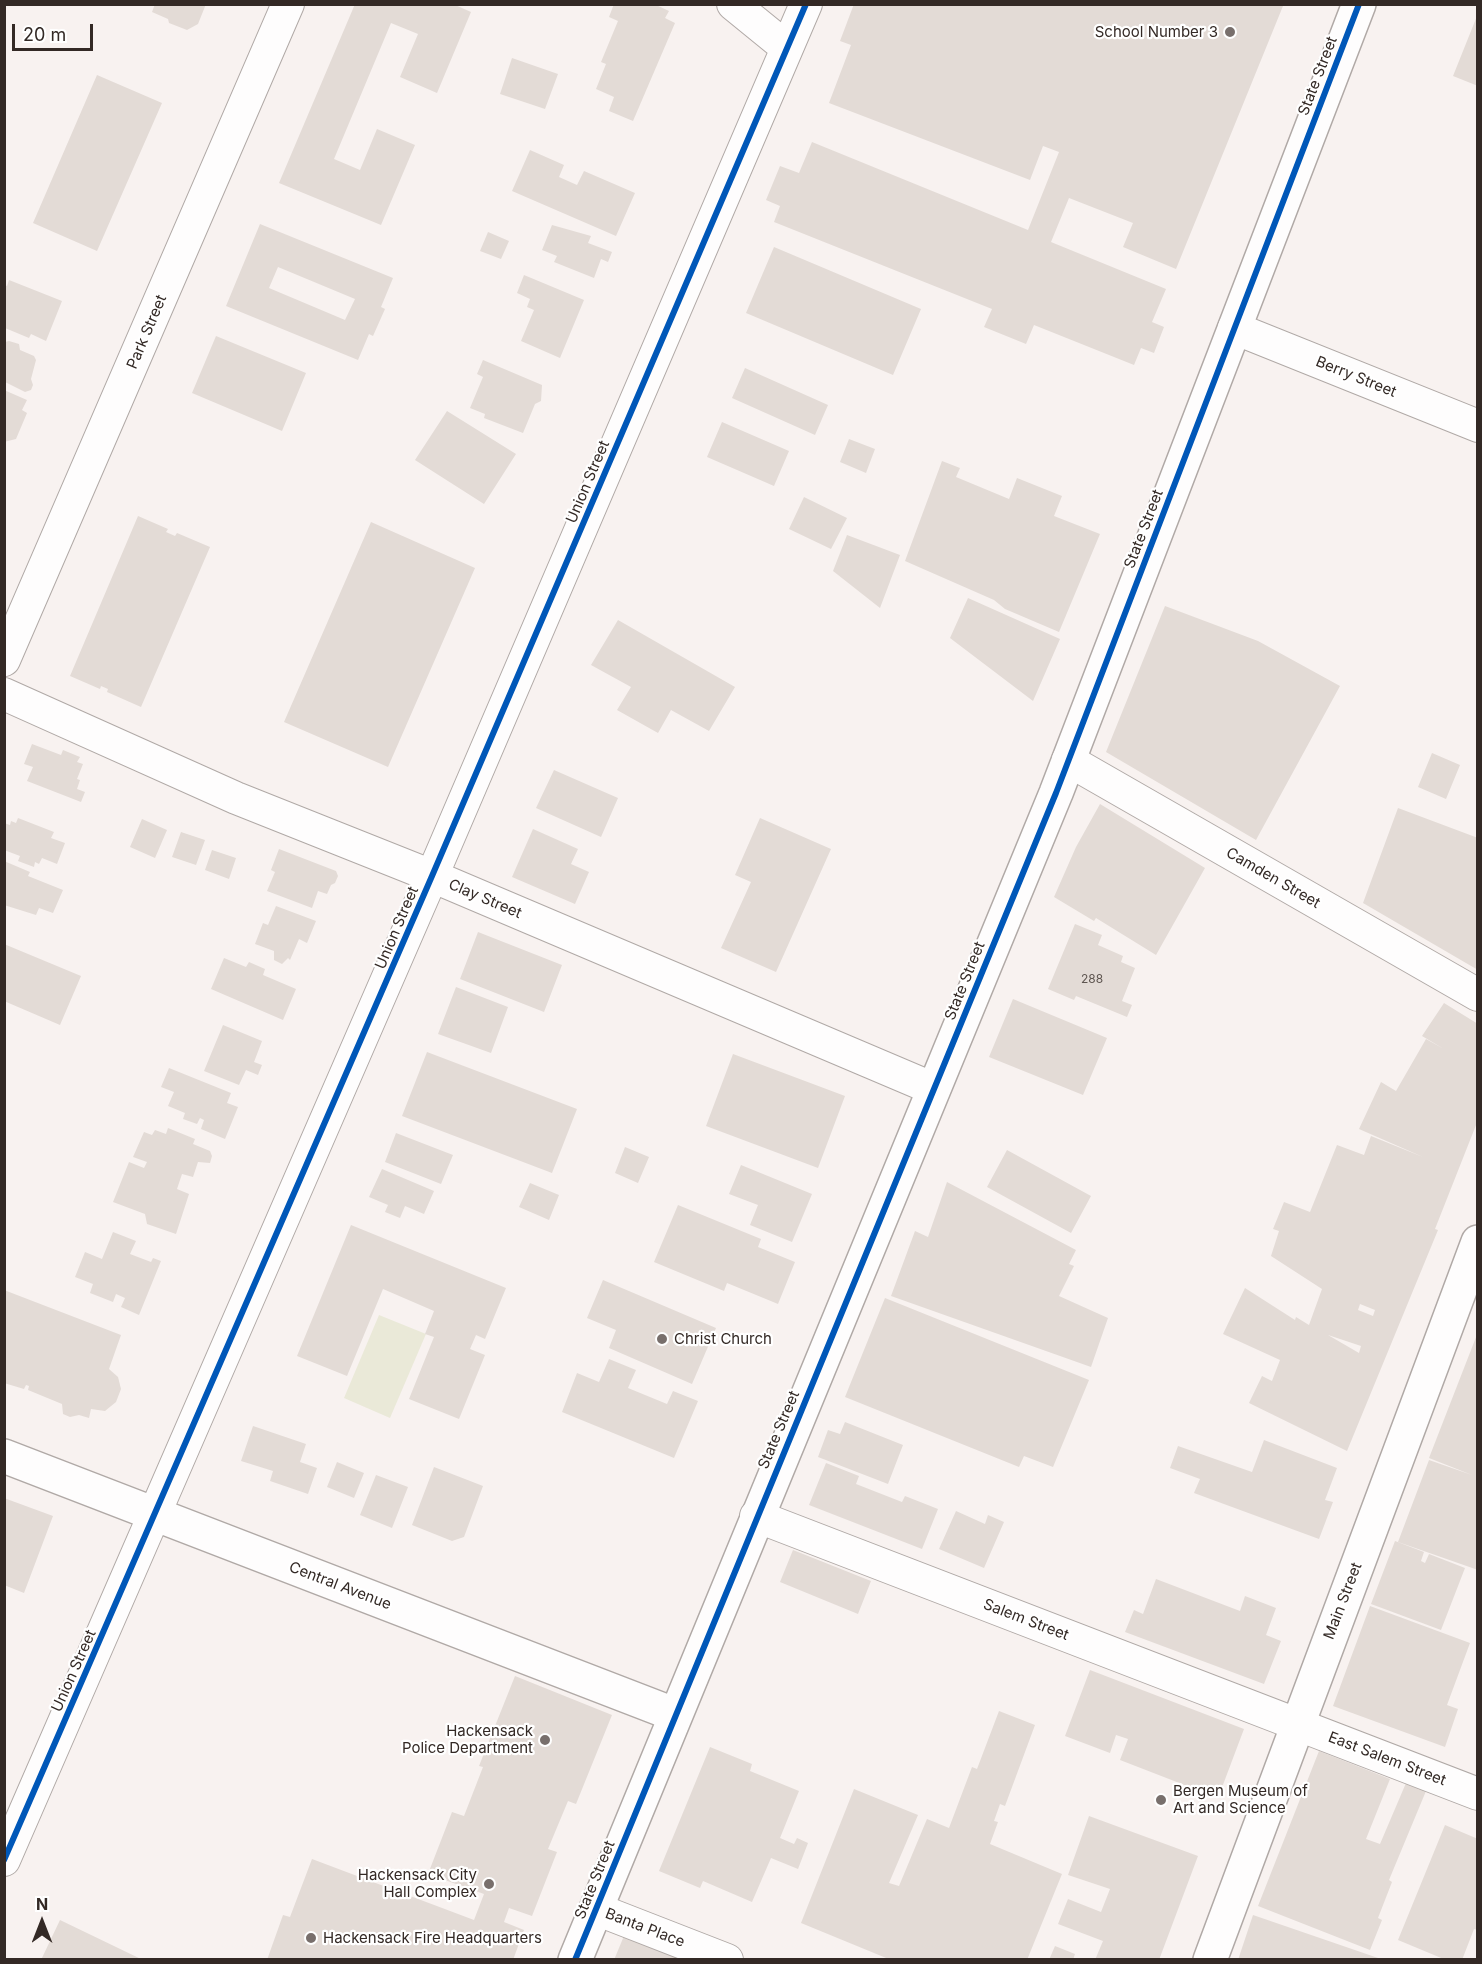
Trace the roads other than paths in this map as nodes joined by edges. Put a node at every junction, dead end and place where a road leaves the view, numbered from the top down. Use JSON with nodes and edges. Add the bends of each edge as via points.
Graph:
{"nodes":[{"id":1,"x":288,"y":4,"type":"edge"},
{"id":2,"x":733,"y":4,"type":"edge"},
{"id":3,"x":806,"y":4,"type":"edge"},
{"id":4,"x":1359,"y":4,"type":"edge"},
{"id":5,"x":787,"y":48,"type":"junction"},
{"id":6,"x":1234,"y":328,"type":"junction"},
{"id":7,"x":1478,"y":426,"type":"edge"},
{"id":8,"x":4,"y":660,"type":"edge"},
{"id":9,"x":4,"y":694,"type":"edge"},
{"id":10,"x":1068,"y":760,"type":"junction"},
{"id":11,"x":432,"y":876,"type":"junction"},
{"id":12,"x":1478,"y":995,"type":"edge"},
{"id":13,"x":934,"y":1089,"type":"junction"},
{"id":14,"x":1478,"y":1242,"type":"edge"},
{"id":15,"x":4,"y":1456,"type":"edge"},
{"id":16,"x":156,"y":1515,"type":"junction"},
{"id":17,"x":756,"y":1516,"type":"junction"},
{"id":18,"x":676,"y":1715,"type":"junction"},
{"id":19,"x":1297,"y":1725,"type":"junction"},
{"id":20,"x":1478,"y":1794,"type":"edge"},
{"id":21,"x":4,"y":1860,"type":"edge"},
{"id":22,"x":596,"y":1909,"type":"junction"},
{"id":23,"x":575,"y":1959,"type":"edge"},
{"id":24,"x":728,"y":1959,"type":"edge"},
{"id":25,"x":1210,"y":1959,"type":"edge"}],
"edges":[{"from":1,"to":8,"type":"street","name":"Park Street"},
{"from":2,"to":5,"type":"street"},
{"from":3,"to":5,"type":"street","name":"Union Street"},
{"from":4,"to":6,"type":"street","name":"State Street"},
{"from":5,"to":11,"type":"street","name":"Union Street"},
{"from":6,"to":7,"type":"street","name":"Berry Street"},
{"from":6,"to":10,"type":"street","name":"State Street"},
{"from":9,"to":11,"type":"street","name":"Clay Street","via":[[236,798]]},
{"from":10,"to":12,"type":"street","name":"Camden Street"},
{"from":10,"to":13,"type":"street","name":"State Street"},
{"from":11,"to":13,"type":"street","name":"Clay Street"},
{"from":11,"to":16,"type":"street","name":"Union Street"},
{"from":13,"to":17,"type":"street","name":"State Street"},
{"from":14,"to":19,"type":"street","name":"Main Street"},
{"from":15,"to":16,"type":"street","name":"Central Avenue"},
{"from":16,"to":18,"type":"street","name":"Central Avenue"},
{"from":16,"to":21,"type":"street","name":"Union Street"},
{"from":17,"to":18,"type":"street","name":"State Street"},
{"from":17,"to":19,"type":"street","name":"Salem Street"},
{"from":18,"to":22,"type":"street","name":"State Street"},
{"from":19,"to":20,"type":"street","name":"East Salem Street"},
{"from":19,"to":25,"type":"street","name":"Main Street"},
{"from":22,"to":23,"type":"street","name":"State Street"},
{"from":22,"to":24,"type":"street","name":"Banta Place"}]}
